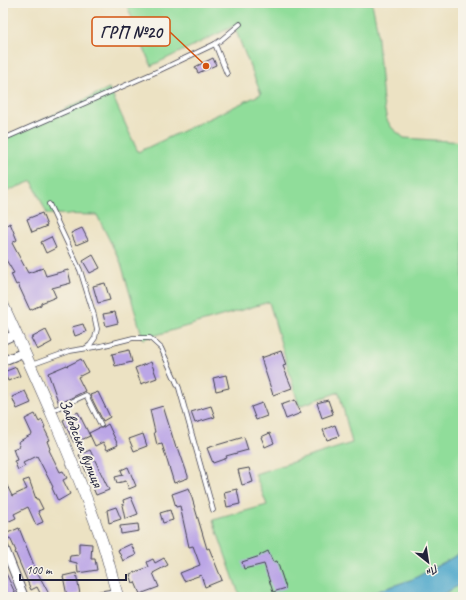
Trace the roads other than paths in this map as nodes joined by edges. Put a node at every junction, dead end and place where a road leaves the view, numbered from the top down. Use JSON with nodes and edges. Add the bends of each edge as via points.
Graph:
{"nodes":[{"id":1,"x":240,"y":24,"type":"dead end"},
{"id":2,"x":215,"y":44,"type":"junction"},
{"id":3,"x":227,"y":74,"type":"dead end"},
{"id":4,"x":3,"y":139,"type":"edge"},
{"id":5,"x":49,"y":204,"type":"dead end"},
{"id":6,"x":3,"y":305,"type":"edge"},
{"id":7,"x":16,"y":334,"type":"junction"},
{"id":8,"x":3,"y":340,"type":"edge"},
{"id":9,"x":81,"y":350,"type":"junction"},
{"id":10,"x":25,"y":352,"type":"junction"},
{"id":11,"x":3,"y":361,"type":"edge"},
{"id":12,"x":31,"y":365,"type":"junction"},
{"id":13,"x":51,"y":411,"type":"junction"},
{"id":14,"x":101,"y":425,"type":"dead end"},
{"id":15,"x":213,"y":510,"type":"dead end"},
{"id":16,"x":3,"y":544,"type":"edge"},
{"id":17,"x":117,"y":595,"type":"edge"},
{"id":18,"x":24,"y":597,"type":"edge"},
{"id":19,"x":92,"y":597,"type":"edge"}],
"edges":[{"from":1,"to":2,"type":"lane"},
{"from":2,"to":3,"type":"lane"},
{"from":2,"to":4,"type":"lane"},
{"from":5,"to":9,"type":"lane","via":[[80,270],[97,329],[90,345]]},
{"from":6,"to":7,"type":"main road","name":"Заводська вулиця"},
{"from":7,"to":8,"type":"street"},
{"from":7,"to":10,"type":"main road","name":"Заводська вулиця"},
{"from":9,"to":12,"type":"lane","via":[[70,351]]},
{"from":9,"to":15,"type":"lane","via":[[133,338],[150,338],[161,348],[179,388]]},
{"from":10,"to":11,"type":"street"},
{"from":10,"to":12,"type":"main road","name":"Заводська вулиця"},
{"from":12,"to":13,"type":"main road","name":"Заводська вулиця"},
{"from":13,"to":14,"type":"lane","via":[[86,395]]},
{"from":13,"to":17,"type":"main road","name":"Заводська вулиця","via":[[101,539]]},
{"from":16,"to":18,"type":"street"},
{"from":17,"to":19,"type":"street"}]}
